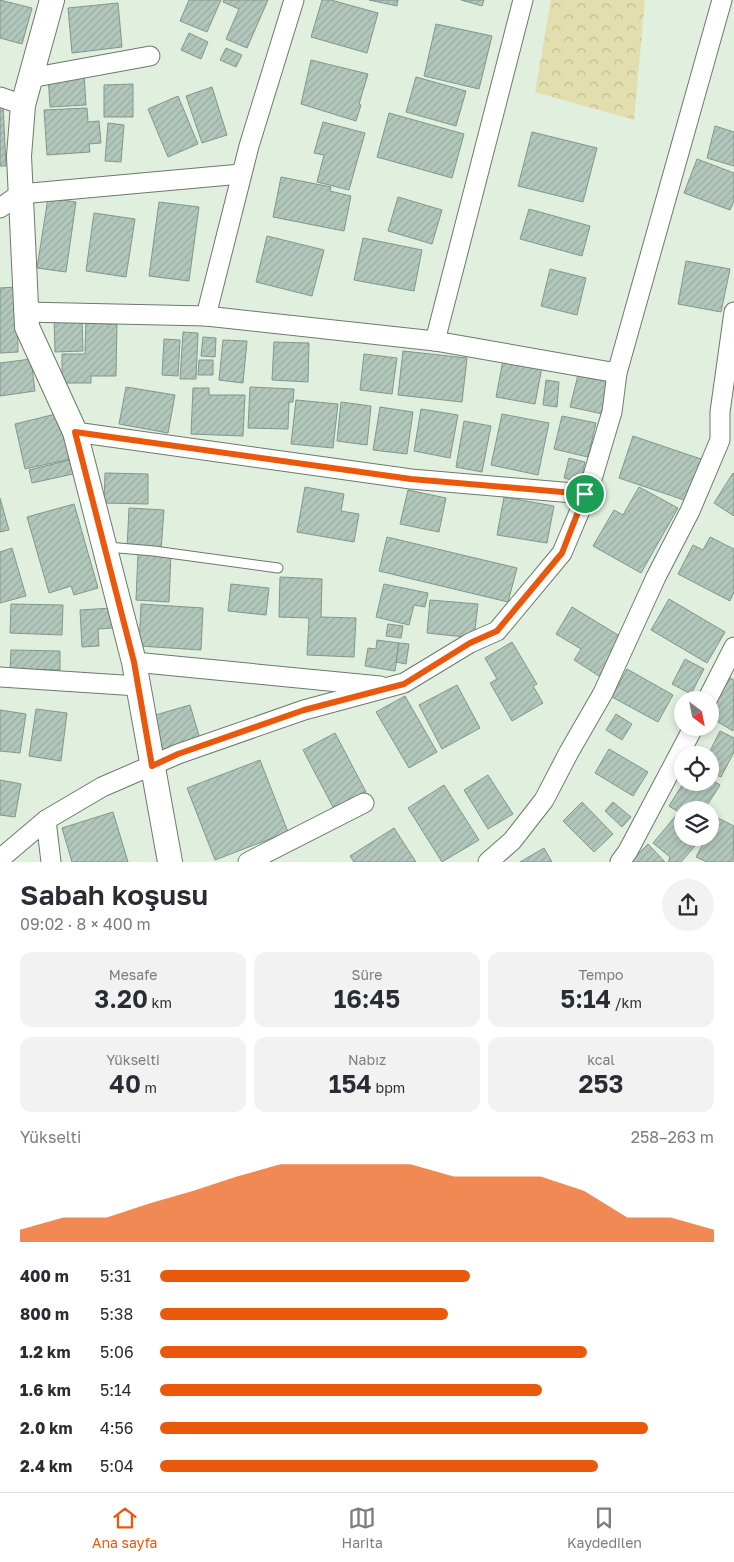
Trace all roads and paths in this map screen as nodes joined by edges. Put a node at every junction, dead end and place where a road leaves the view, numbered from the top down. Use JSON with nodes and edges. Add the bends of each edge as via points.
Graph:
{"nodes":[{"id":1,"x":52,"y":0,"type":"edge"},
{"id":2,"x":294,"y":0,"type":"edge"},
{"id":3,"x":523,"y":0,"type":"edge"},
{"id":4,"x":722,"y":0,"type":"edge"},
{"id":5,"x":726,"y":0,"type":"edge"},
{"id":6,"x":734,"y":12,"type":"edge"},
{"id":7,"x":150,"y":56,"type":"dead end"},
{"id":8,"x":30,"y":78,"type":"junction"},
{"id":9,"x":0,"y":97,"type":"edge"},
{"id":10,"x":23,"y":105,"type":"junction"},
{"id":11,"x":241,"y":174,"type":"junction"},
{"id":12,"x":20,"y":194,"type":"junction"},
{"id":13,"x":0,"y":208,"type":"edge"},
{"id":14,"x":25,"y":312,"type":"junction"},
{"id":15,"x":734,"y":312,"type":"edge"},
{"id":16,"x":206,"y":316,"type":"junction"},
{"id":17,"x":434,"y":341,"type":"junction"},
{"id":18,"x":616,"y":373,"type":"junction"},
{"id":19,"x":75,"y":432,"type":"junction"},
{"id":20,"x":585,"y":494,"type":"junction"},
{"id":21,"x":105,"y":547,"type":"junction"},
{"id":22,"x":278,"y":568,"type":"dead end"},
{"id":23,"x":734,"y":647,"type":"edge"},
{"id":24,"x":134,"y":662,"type":"junction"},
{"id":25,"x":0,"y":677,"type":"edge"},
{"id":26,"x":138,"y":686,"type":"junction"},
{"id":27,"x":389,"y":687,"type":"junction"},
{"id":28,"x":712,"y":691,"type":"edge"},
{"id":29,"x":689,"y":736,"type":"edge"},
{"id":30,"x":152,"y":766,"type":"junction"},
{"id":31,"x":364,"y":803,"type":"dead end"},
{"id":32,"x":46,"y":820,"type":"junction"},
{"id":33,"x":0,"y":858,"type":"edge"},
{"id":34,"x":51,"y":862,"type":"edge"},
{"id":35,"x":170,"y":862,"type":"edge"},
{"id":36,"x":248,"y":862,"type":"edge"},
{"id":37,"x":488,"y":862,"type":"edge"},
{"id":38,"x":620,"y":862,"type":"edge"}],
"edges":[{"from":1,"to":8,"type":"street"},
{"from":2,"to":11,"type":"street"},
{"from":3,"to":17,"type":"street"},
{"from":4,"to":18,"type":"street"},
{"from":5,"to":6,"type":"street"},
{"from":7,"to":8,"type":"street"},
{"from":8,"to":10,"type":"street"},
{"from":9,"to":10,"type":"street"},
{"from":10,"to":12,"type":"street"},
{"from":11,"to":12,"type":"street"},
{"from":11,"to":16,"type":"street"},
{"from":12,"to":13,"type":"street"},
{"from":12,"to":14,"type":"street"},
{"from":14,"to":16,"type":"street"},
{"from":14,"to":19,"type":"street","via":[[27,328]]},
{"from":15,"to":37,"type":"street","via":[[720,412],[720,440],[690,510],[603,693],[544,800],[512,841]]},
{"from":16,"to":17,"type":"street"},
{"from":17,"to":18,"type":"street"},
{"from":18,"to":20,"type":"street","via":[[612,412]]},
{"from":19,"to":20,"type":"street","via":[[411,479]]},
{"from":19,"to":21,"type":"street"},
{"from":20,"to":27,"type":"street","via":[[562,553],[497,631],[470,643],[404,684]]},
{"from":21,"to":22,"type":"lane"},
{"from":21,"to":24,"type":"street"},
{"from":23,"to":28,"type":"street"},
{"from":24,"to":26,"type":"street"},
{"from":24,"to":27,"type":"street"},
{"from":25,"to":26,"type":"street"},
{"from":26,"to":30,"type":"street"},
{"from":27,"to":30,"type":"street","via":[[304,710]]},
{"from":29,"to":38,"type":"street"},
{"from":30,"to":32,"type":"street","via":[[102,787]]},
{"from":30,"to":35,"type":"street"},
{"from":31,"to":36,"type":"street"},
{"from":32,"to":33,"type":"street"},
{"from":32,"to":34,"type":"street"}]}
